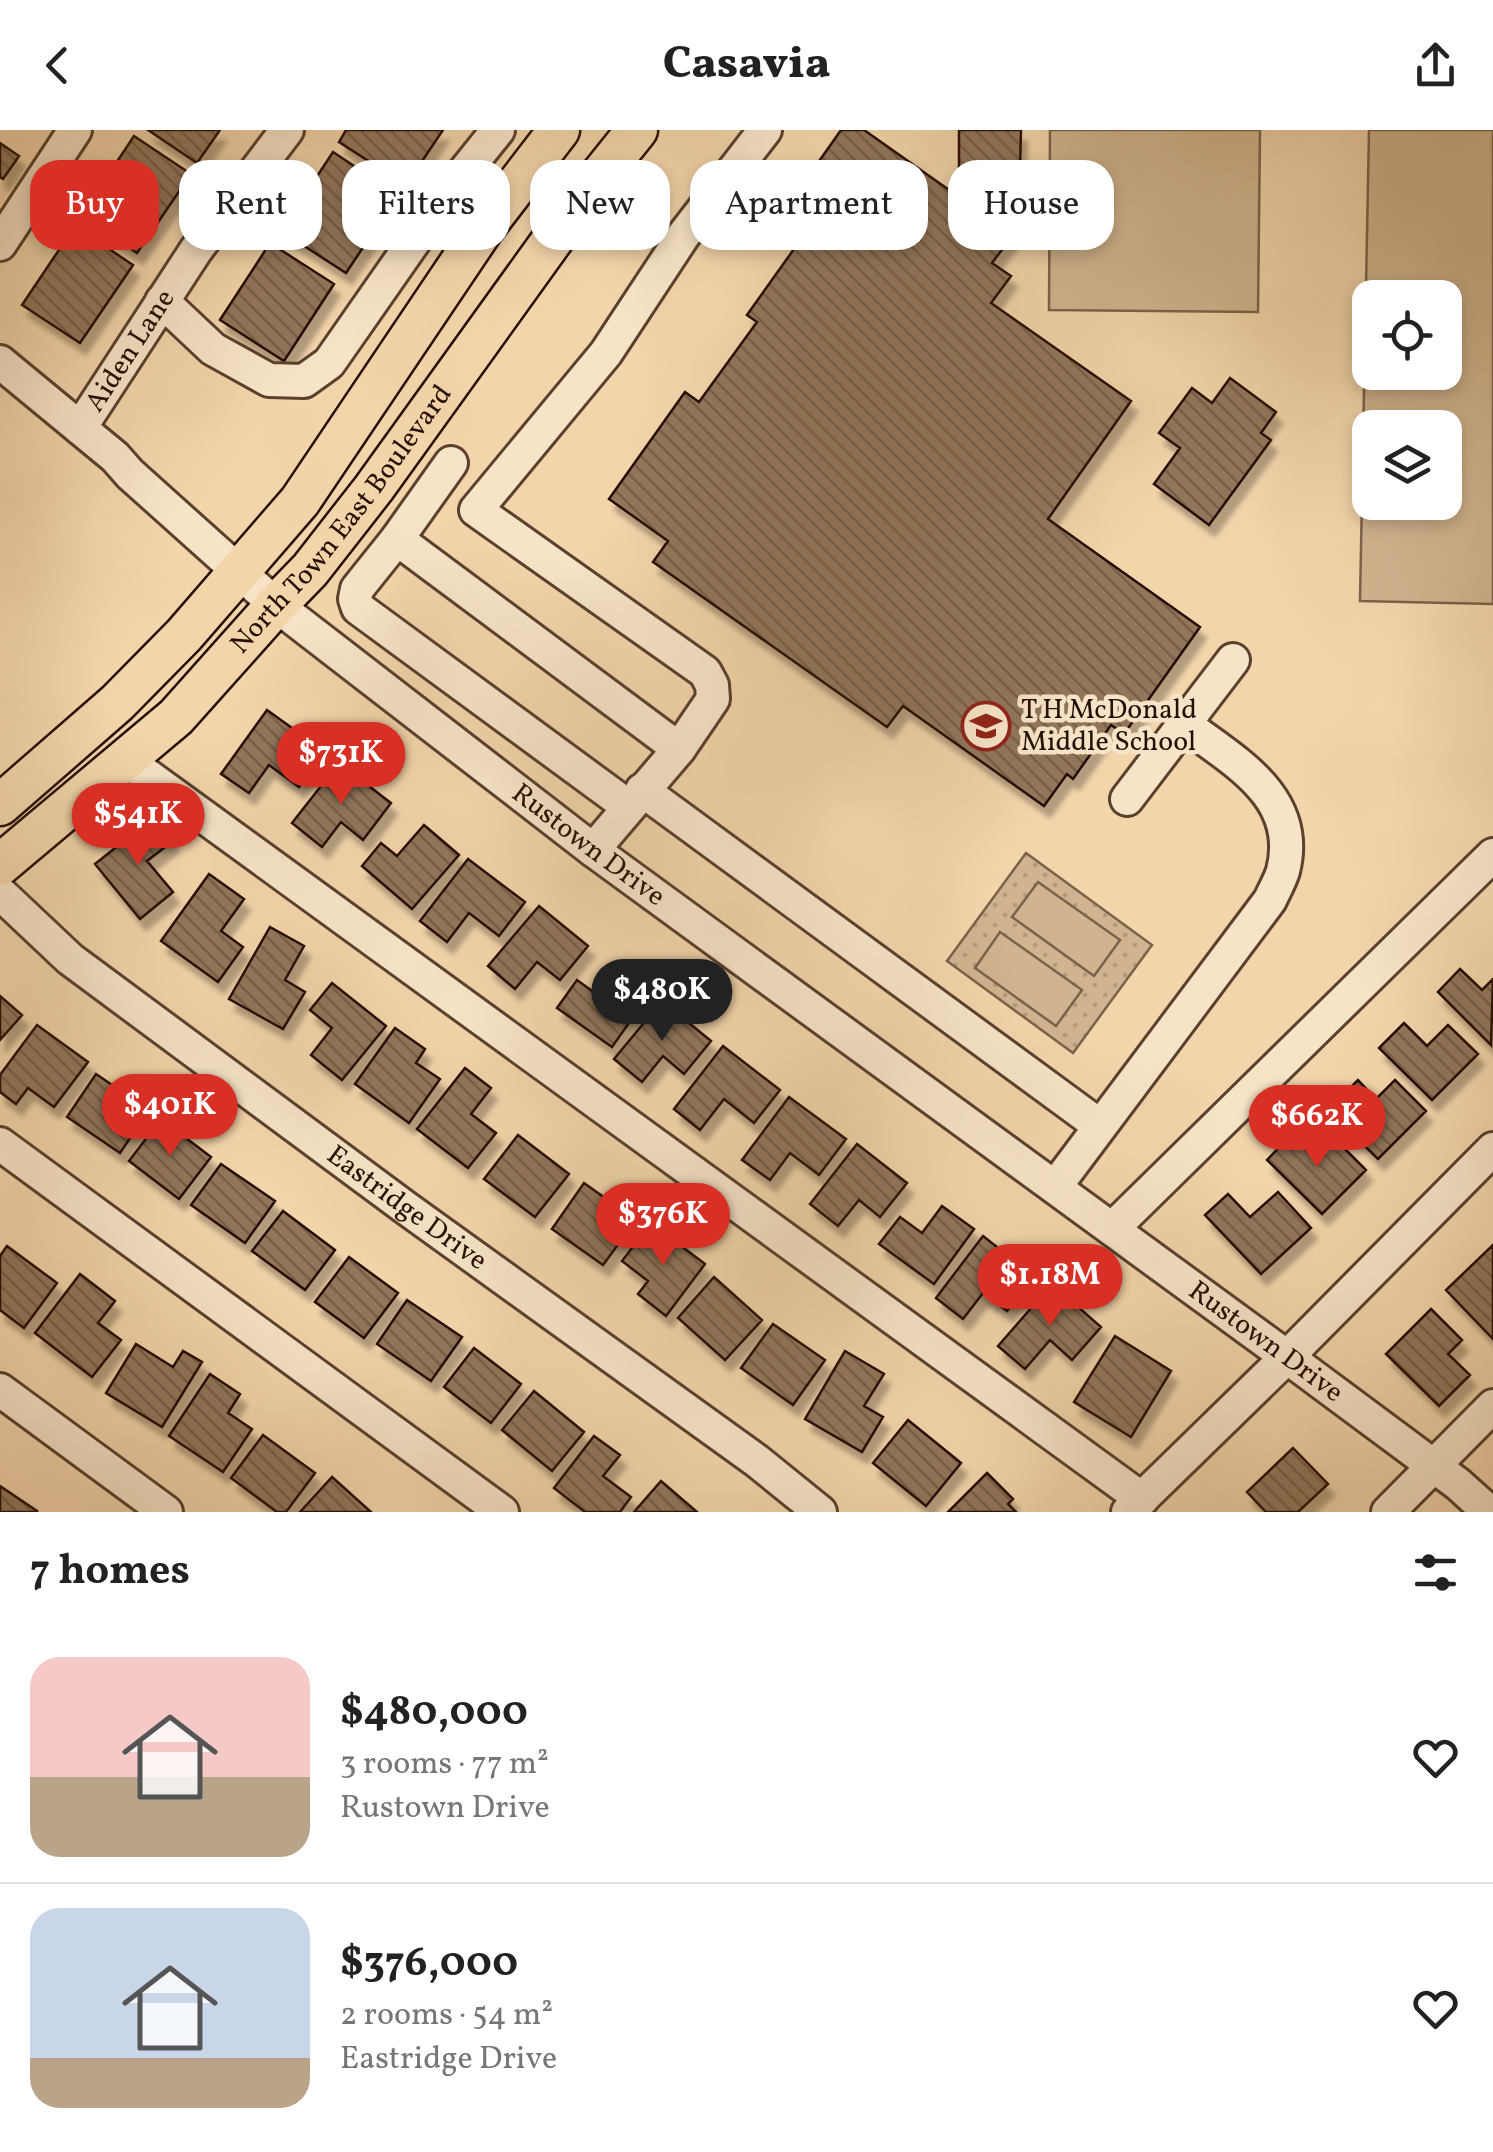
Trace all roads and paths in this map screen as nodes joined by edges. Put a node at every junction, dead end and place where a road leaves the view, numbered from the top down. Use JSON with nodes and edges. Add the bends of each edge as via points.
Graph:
{"nodes":[{"id":1,"x":75,"y":130,"type":"edge"},
{"id":2,"x":287,"y":130,"type":"edge"},
{"id":3,"x":498,"y":130,"type":"edge"},
{"id":4,"x":559,"y":130,"type":"edge"},
{"id":5,"x":637,"y":130,"type":"edge"},
{"id":6,"x":764,"y":130,"type":"edge"},
{"id":7,"x":0,"y":244,"type":"edge"},
{"id":8,"x":162,"y":302,"type":"junction"},
{"id":9,"x":0,"y":362,"type":"edge"},
{"id":10,"x":80,"y":428,"type":"junction"},
{"id":11,"x":414,"y":432,"type":"junction"},
{"id":12,"x":451,"y":463,"type":"junction"},
{"id":13,"x":489,"y":494,"type":"junction"},
{"id":14,"x":397,"y":539,"type":"junction"},
{"id":15,"x":238,"y":573,"type":"junction"},
{"id":16,"x":276,"y":604,"type":"junction"},
{"id":17,"x":1234,"y":660,"type":"dead end"},
{"id":18,"x":1183,"y":724,"type":"junction"},
{"id":19,"x":678,"y":749,"type":"junction"},
{"id":20,"x":126,"y":760,"type":"junction"},
{"id":21,"x":635,"y":798,"type":"junction"},
{"id":22,"x":1127,"y":799,"type":"dead end"},
{"id":23,"x":0,"y":805,"type":"edge"},
{"id":24,"x":593,"y":850,"type":"junction"},
{"id":25,"x":1493,"y":855,"type":"edge"},
{"id":26,"x":0,"y":865,"type":"edge"},
{"id":27,"x":0,"y":893,"type":"edge"},
{"id":28,"x":1100,"y":1126,"type":"junction"},
{"id":29,"x":0,"y":1144,"type":"edge"},
{"id":30,"x":1493,"y":1148,"type":"edge"},
{"id":31,"x":1055,"y":1188,"type":"junction"},
{"id":32,"x":1112,"y":1229,"type":"junction"},
{"id":33,"x":1288,"y":1357,"type":"junction"},
{"id":34,"x":0,"y":1390,"type":"edge"},
{"id":35,"x":1493,"y":1406,"type":"edge"},
{"id":36,"x":1433,"y":1466,"type":"junction"},
{"id":37,"x":1135,"y":1505,"type":"edge"},
{"id":38,"x":166,"y":1512,"type":"edge"},
{"id":39,"x":502,"y":1512,"type":"edge"},
{"id":40,"x":820,"y":1512,"type":"edge"},
{"id":41,"x":1388,"y":1512,"type":"edge"},
{"id":42,"x":1489,"y":1512,"type":"edge"}],
"edges":[{"from":1,"to":7,"type":"street"},
{"from":2,"to":8,"type":"street","name":"Aiden Lane"},
{"from":3,"to":8,"type":"street","via":[[329,362],[304,381],[269,380],[213,348]]},
{"from":4,"to":15,"type":"main road","name":"North Town East Boulevard","via":[[483,229],[300,500]]},
{"from":5,"to":11,"type":"main road","name":"North Town East Boulevard"},
{"from":6,"to":13,"type":"street","via":[[606,353]]},
{"from":8,"to":10,"type":"street","name":"Aiden Lane"},
{"from":9,"to":10,"type":"street","name":"Rustown Drive"},
{"from":10,"to":15,"type":"street","name":"Rustown Drive"},
{"from":11,"to":12,"type":"street"},
{"from":11,"to":16,"type":"main road","name":"North Town East Boulevard","via":[[310,570]]},
{"from":12,"to":13,"type":"street"},
{"from":12,"to":14,"type":"street"},
{"from":13,"to":19,"type":"street","via":[[476,510],[705,672],[713,699]]},
{"from":14,"to":19,"type":"street"},
{"from":14,"to":21,"type":"street","via":[[357,589],[358,608]]},
{"from":15,"to":16,"type":"street","name":"Rustown Drive"},
{"from":15,"to":23,"type":"main road","name":"North Town East Boulevard","via":[[116,704]]},
{"from":16,"to":20,"type":"main road","name":"North Town East Boulevard","via":[[176,717]]},
{"from":16,"to":24,"type":"street","name":"Rustown Drive"},
{"from":17,"to":18,"type":"street"},
{"from":18,"to":22,"type":"street"},
{"from":18,"to":28,"type":"street","via":[[1264,786],[1280,812],[1283,872],[1270,900]]},
{"from":19,"to":21,"type":"street"},
{"from":20,"to":26,"type":"main road","name":"North Town East Boulevard"},
{"from":20,"to":37,"type":"street"},
{"from":21,"to":24,"type":"street"},
{"from":21,"to":28,"type":"street"},
{"from":24,"to":31,"type":"street","name":"Rustown Drive"},
{"from":25,"to":32,"type":"street"},
{"from":27,"to":40,"type":"street","name":"Eastridge Drive","via":[[70,958]]},
{"from":28,"to":31,"type":"street"},
{"from":29,"to":39,"type":"street"},
{"from":30,"to":33,"type":"street"},
{"from":31,"to":32,"type":"street","name":"Rustown Drive"},
{"from":32,"to":33,"type":"street","name":"Rustown Drive"},
{"from":33,"to":36,"type":"street","name":"Rustown Drive"},
{"from":33,"to":37,"type":"street"},
{"from":34,"to":38,"type":"street"},
{"from":35,"to":36,"type":"street"},
{"from":36,"to":41,"type":"street"},
{"from":36,"to":42,"type":"street","name":"Rustown Drive"}]}
